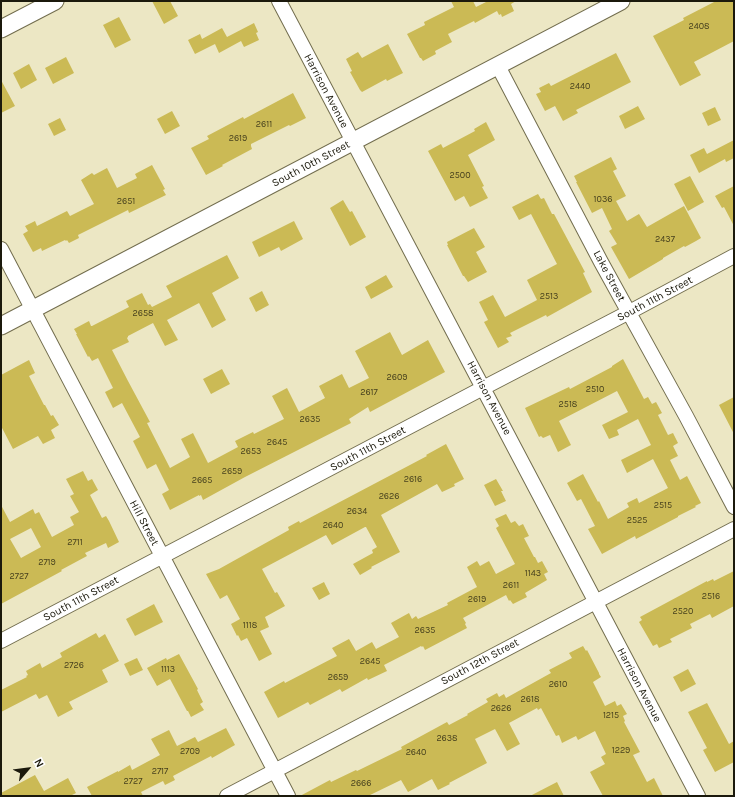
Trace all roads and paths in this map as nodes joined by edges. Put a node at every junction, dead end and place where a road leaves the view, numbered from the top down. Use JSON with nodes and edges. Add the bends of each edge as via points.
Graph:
{"nodes":[{"id":1,"x":55,"y":1,"type":"edge"},
{"id":2,"x":279,"y":1,"type":"edge"},
{"id":3,"x":621,"y":1,"type":"edge"},
{"id":4,"x":1,"y":29,"type":"edge"},
{"id":5,"x":498,"y":66,"type":"junction"},
{"id":6,"x":353,"y":142,"type":"junction"},
{"id":7,"x":1,"y":249,"type":"edge"},
{"id":8,"x":734,"y":256,"type":"edge"},
{"id":9,"x":33,"y":310,"type":"junction"},
{"id":10,"x":629,"y":312,"type":"junction"},
{"id":11,"x":1,"y":326,"type":"edge"},
{"id":12,"x":483,"y":388,"type":"junction"},
{"id":13,"x":734,"y":506,"type":"edge"},
{"id":14,"x":734,"y":529,"type":"edge"},
{"id":15,"x":162,"y":557,"type":"junction"},
{"id":16,"x":596,"y":602,"type":"junction"},
{"id":17,"x":1,"y":641,"type":"edge"},
{"id":18,"x":275,"y":770,"type":"junction"},
{"id":19,"x":227,"y":796,"type":"edge"},
{"id":20,"x":288,"y":796,"type":"edge"},
{"id":21,"x":698,"y":796,"type":"edge"}],
"edges":[{"from":1,"to":4,"type":"main road"},
{"from":2,"to":6,"type":"street","name":"Harrison Avenue"},
{"from":3,"to":5,"type":"main road","name":"South 10th Street"},
{"from":5,"to":6,"type":"main road","name":"South 10th Street"},
{"from":5,"to":10,"type":"street","name":"Lake Street"},
{"from":6,"to":9,"type":"main road","name":"South 10th Street"},
{"from":6,"to":12,"type":"street","name":"Harrison Avenue"},
{"from":7,"to":9,"type":"street","name":"Hill Street"},
{"from":8,"to":10,"type":"street","name":"South 11th Street"},
{"from":9,"to":11,"type":"main road","name":"South 10th Street"},
{"from":9,"to":15,"type":"street","name":"Hill Street"},
{"from":10,"to":12,"type":"street","name":"South 11th Street"},
{"from":10,"to":13,"type":"street","name":"Lake Street"},
{"from":12,"to":15,"type":"street","name":"South 11th Street"},
{"from":12,"to":16,"type":"street","name":"Harrison Avenue"},
{"from":14,"to":16,"type":"street","name":"South 12th Street"},
{"from":15,"to":17,"type":"street","name":"South 11th Street"},
{"from":15,"to":18,"type":"street","name":"Hill Street"},
{"from":16,"to":18,"type":"street","name":"South 12th Street"},
{"from":16,"to":21,"type":"street","name":"Harrison Avenue"},
{"from":18,"to":19,"type":"street","name":"South 12th Street"},
{"from":18,"to":20,"type":"street","name":"Hill Street"}]}
